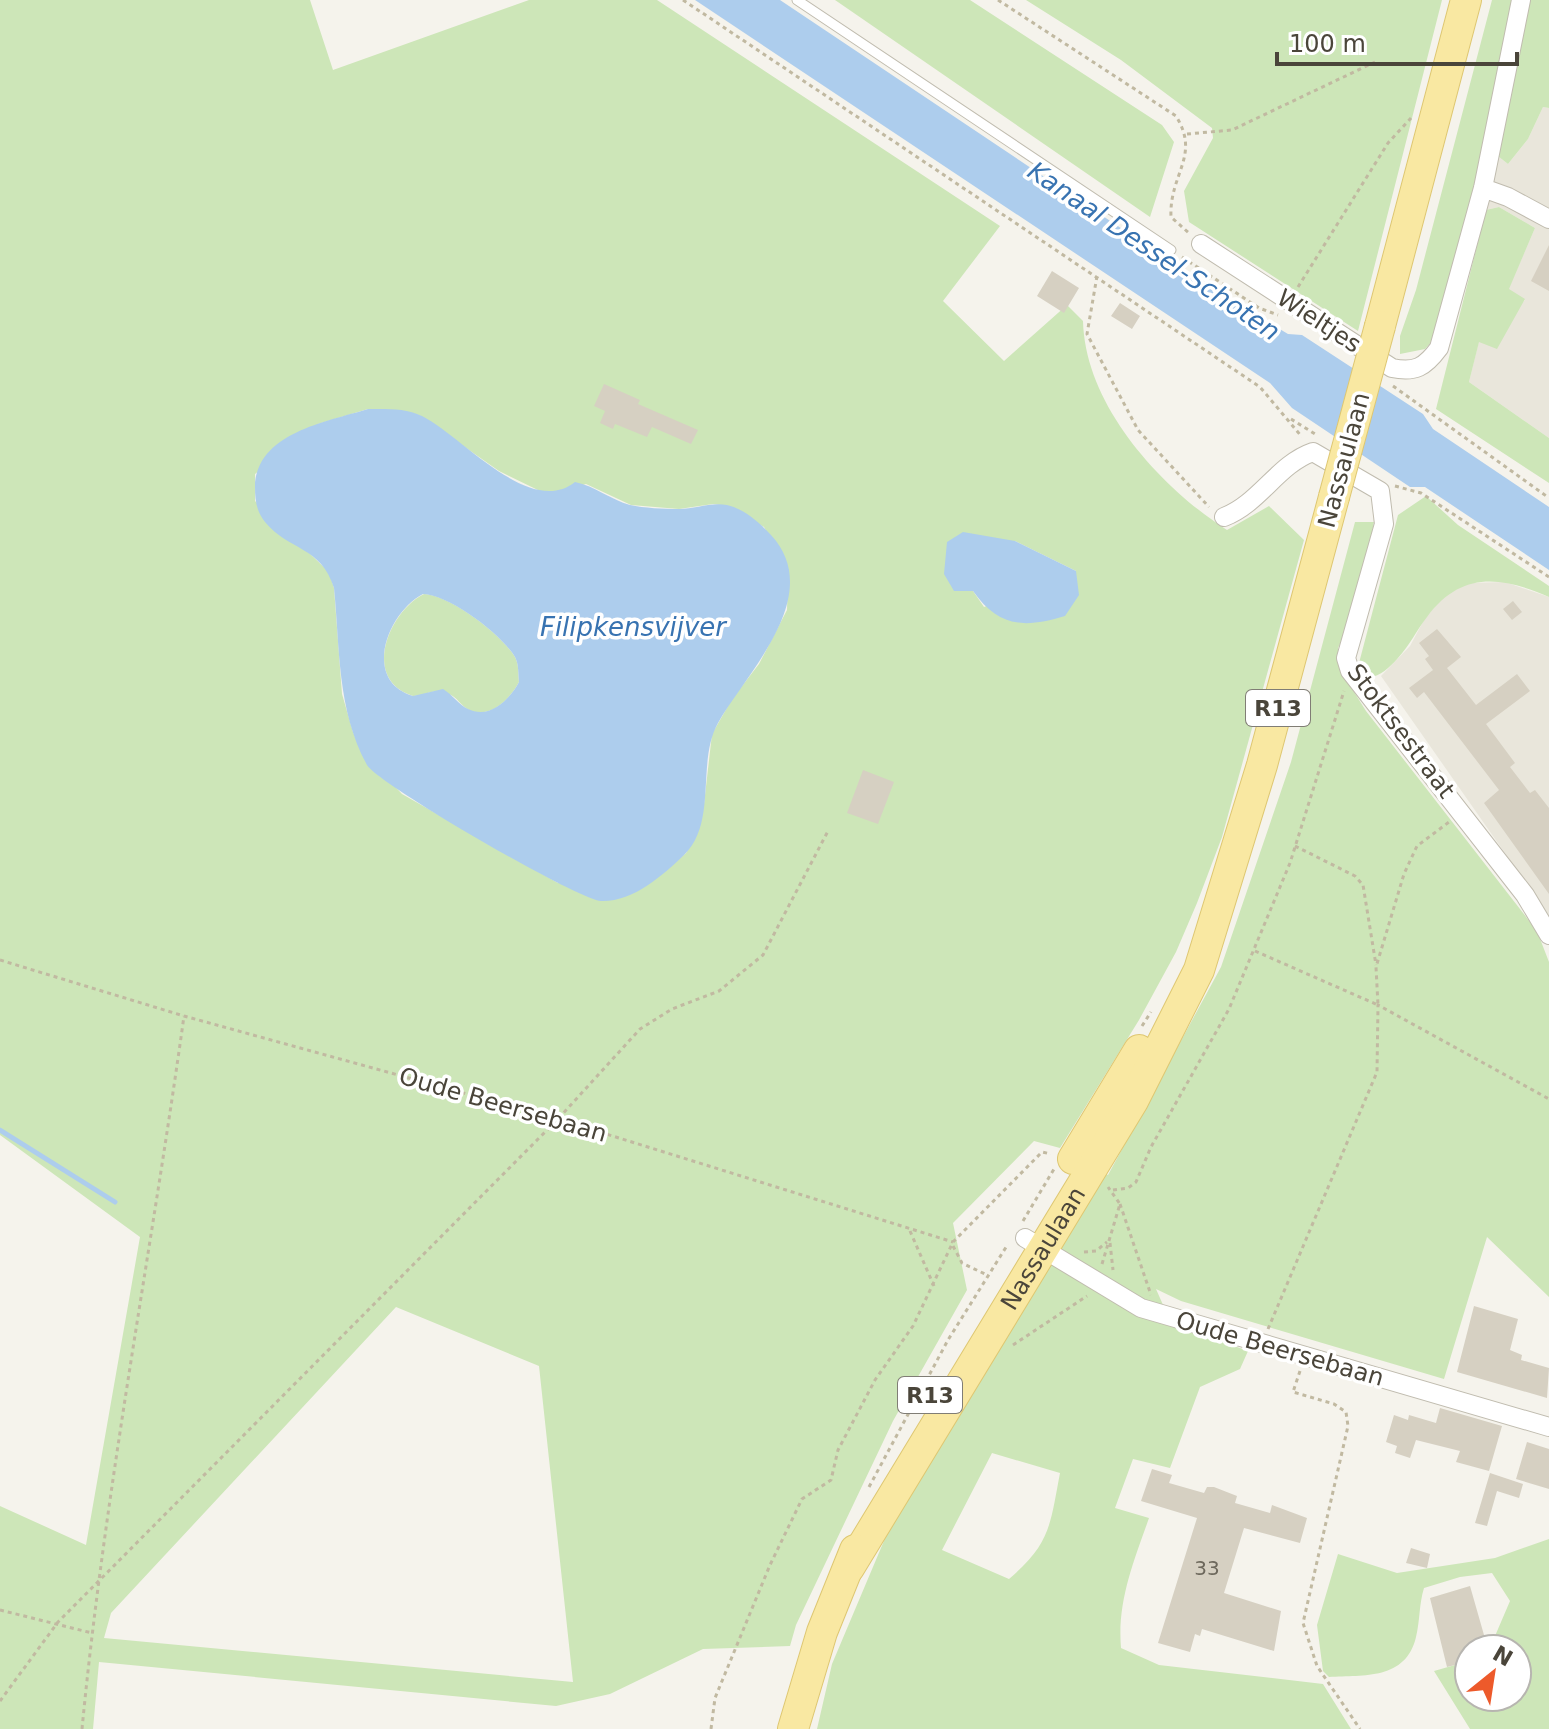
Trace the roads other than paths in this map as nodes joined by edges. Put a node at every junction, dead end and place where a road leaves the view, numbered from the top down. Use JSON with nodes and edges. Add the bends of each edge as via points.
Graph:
{"nodes":[{"id":1,"x":797,"y":0,"type":"edge"},
{"id":2,"x":1466,"y":0,"type":"edge"},
{"id":3,"x":1521,"y":0,"type":"edge"},
{"id":4,"x":1483,"y":188,"type":"junction"},
{"id":5,"x":1549,"y":219,"type":"edge"},
{"id":6,"x":1201,"y":244,"type":"road end"},
{"id":7,"x":1171,"y":250,"type":"dead end"},
{"id":8,"x":1224,"y":517,"type":"road end"},
{"id":9,"x":1549,"y":935,"type":"edge"},
{"id":10,"x":1023,"y":1240,"type":"junction"},
{"id":11,"x":1549,"y":1427,"type":"edge"},
{"id":12,"x":793,"y":1729,"type":"edge"}],
"edges":[{"from":1,"to":7,"type":"lane"},
{"from":2,"to":10,"type":"main road","name":"Nassaulaan","number":"R13","bridge":true,"via":[[1262,765],[1199,970],[1133,1101]]},
{"from":3,"to":4,"type":"street","name":"Wieltjes"},
{"from":4,"to":5,"type":"street"},
{"from":4,"to":6,"type":"street","name":"Wieltjes","via":[[1439,348],[1426,365],[1407,371],[1392,368]]},
{"from":8,"to":9,"type":"street","name":"Stoktsestraat","via":[[1241,511],[1299,456],[1313,452],[1380,491],[1384,524],[1346,658],[1350,671],[1525,895]]},
{"from":10,"to":11,"type":"street","name":"Oude Beersebaan","via":[[1141,1308]]},
{"from":10,"to":12,"type":"main road","name":"Nassaulaan","number":"R13","via":[[909,1431],[866,1517],[822,1632]]}]}
